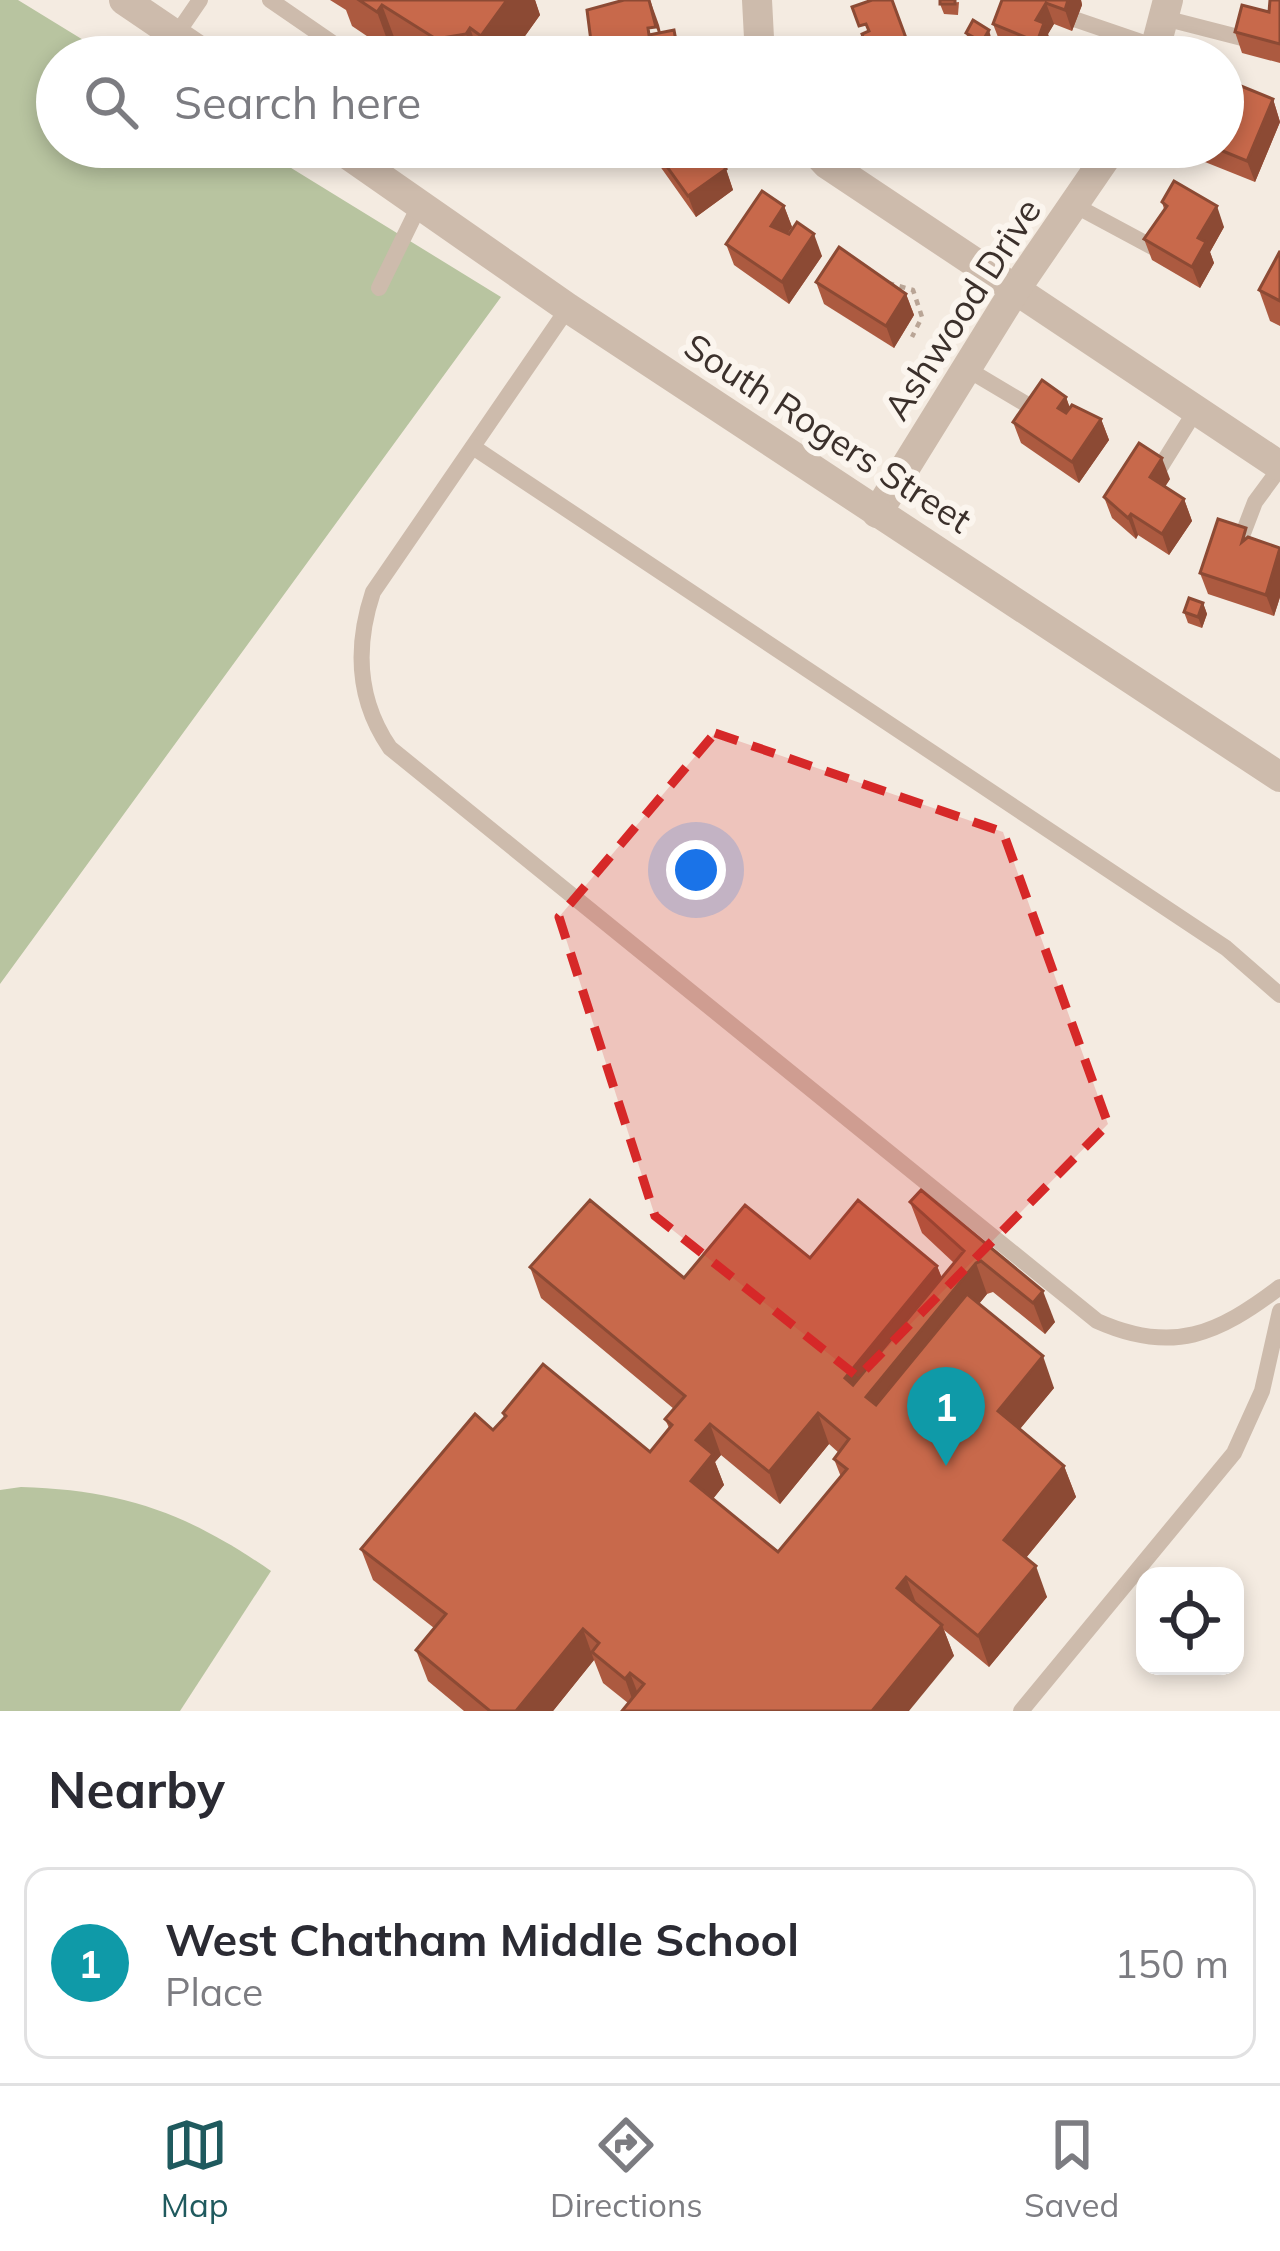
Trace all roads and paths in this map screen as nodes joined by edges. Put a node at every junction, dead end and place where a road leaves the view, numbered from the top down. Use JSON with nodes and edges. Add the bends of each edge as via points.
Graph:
{"nodes":[{"id":1,"x":124,"y":0,"type":"edge"},
{"id":2,"x":200,"y":0,"type":"edge"},
{"id":3,"x":270,"y":0,"type":"edge"},
{"id":4,"x":757,"y":0,"type":"edge"},
{"id":5,"x":1077,"y":20,"type":"dead end"},
{"id":6,"x":1160,"y":30,"type":"edge"},
{"id":7,"x":176,"y":35,"type":"joint"},
{"id":8,"x":322,"y":36,"type":"edge"},
{"id":9,"x":759,"y":36,"type":"edge"},
{"id":10,"x":1217,"y":36,"type":"edge"},
{"id":11,"x":368,"y":168,"type":"edge"},
{"id":12,"x":833,"y":168,"type":"edge"},
{"id":13,"x":1100,"y":168,"type":"edge"},
{"id":14,"x":420,"y":204,"type":"junction"},
{"id":15,"x":1076,"y":206,"type":"junction"},
{"id":16,"x":1158,"y":250,"type":"edge"},
{"id":17,"x":1017,"y":287,"type":"junction"},
{"id":18,"x":379,"y":288,"type":"dead end"},
{"id":19,"x":874,"y":290,"type":"edge"},
{"id":20,"x":568,"y":308,"type":"junction"},
{"id":21,"x":912,"y":337,"type":"dead end"},
{"id":22,"x":967,"y":369,"type":"junction"},
{"id":23,"x":1196,"y":410,"type":"junction"},
{"id":24,"x":1041,"y":413,"type":"edge"},
{"id":25,"x":473,"y":448,"type":"junction"},
{"id":26,"x":1280,"y":467,"type":"edge"},
{"id":27,"x":1158,"y":471,"type":"edge"},
{"id":28,"x":877,"y":513,"type":"junction"},
{"id":29,"x":1238,"y":544,"type":"edge"},
{"id":30,"x":1280,"y":777,"type":"edge"},
{"id":31,"x":1280,"y":994,"type":"edge"},
{"id":32,"x":1280,"y":1287,"type":"edge"},
{"id":33,"x":1280,"y":1311,"type":"edge"},
{"id":34,"x":1021,"y":1711,"type":"edge"}],
"edges":[{"from":1,"to":7,"type":"street"},
{"from":2,"to":7,"type":"lane"},
{"from":3,"to":8,"type":"lane"},
{"from":4,"to":9,"type":"street"},
{"from":5,"to":6,"type":"lane"},
{"from":6,"to":10,"type":"lane"},
{"from":11,"to":14,"type":"street","name":"South Rogers Street"},
{"from":12,"to":17,"type":"street"},
{"from":13,"to":15,"type":"street","name":"Ashwood Drive"},
{"from":14,"to":18,"type":"lane"},
{"from":14,"to":20,"type":"street","name":"South Rogers Street"},
{"from":15,"to":16,"type":"lane"},
{"from":15,"to":17,"type":"street","name":"Ashwood Drive"},
{"from":17,"to":22,"type":"street","name":"Ashwood Drive"},
{"from":17,"to":23,"type":"street"},
{"from":19,"to":21,"type":"path","via":[[890,281],[913,290],[922,317]]},
{"from":20,"to":25,"type":"lane"},
{"from":20,"to":28,"type":"street","name":"South Rogers Street"},
{"from":22,"to":24,"type":"lane"},
{"from":22,"to":28,"type":"street","name":"Ashwood Drive"},
{"from":23,"to":26,"type":"street"},
{"from":23,"to":27,"type":"lane"},
{"from":25,"to":31,"type":"lane","via":[[1226,948]]},
{"from":25,"to":32,"type":"lane","via":[[382,575],[366,611],[364,688],[390,748],[1097,1322],[1143,1337],[1197,1335],[1224,1327]]},
{"from":26,"to":29,"type":"lane"},
{"from":28,"to":30,"type":"street","name":"South Rogers Street"},
{"from":33,"to":34,"type":"lane","via":[[1262,1391],[1234,1453]]}]}
